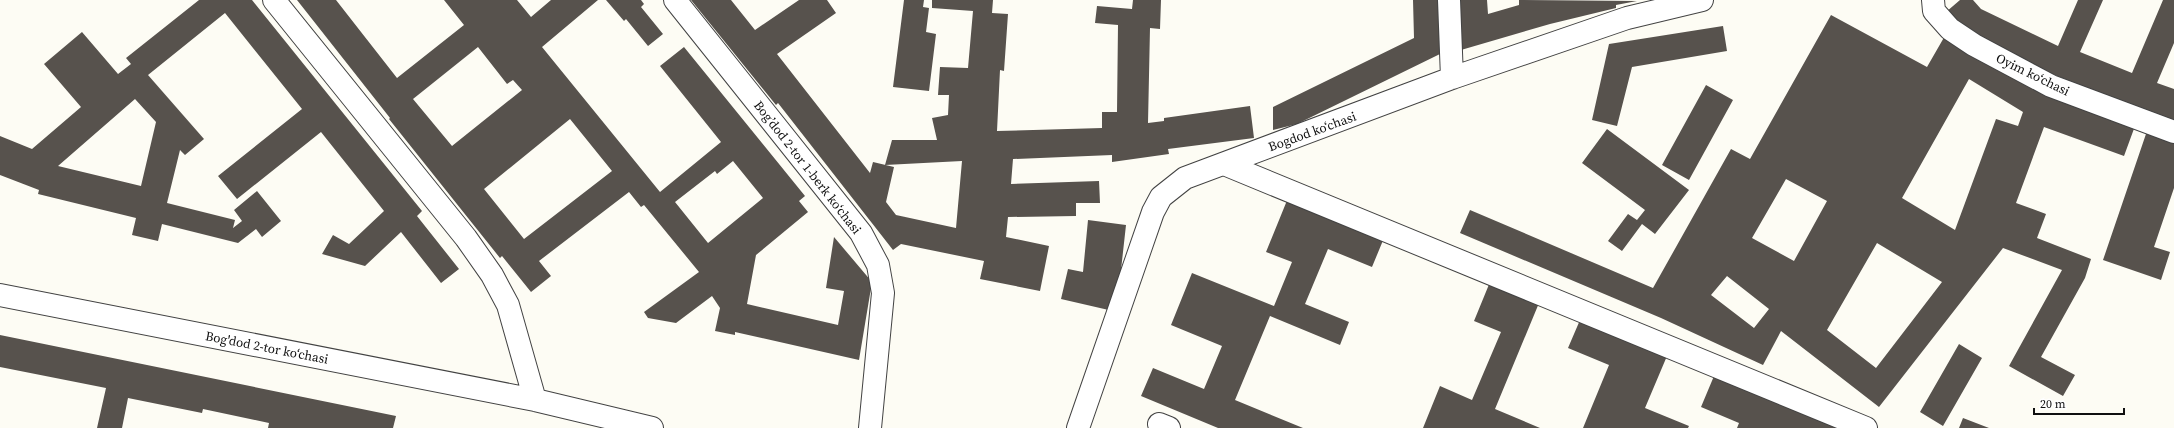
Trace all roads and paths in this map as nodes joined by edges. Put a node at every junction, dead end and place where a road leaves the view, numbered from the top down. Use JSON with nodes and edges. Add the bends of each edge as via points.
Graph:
{"nodes":[{"id":1,"x":274,"y":0,"type":"edge"},
{"id":2,"x":675,"y":0,"type":"edge"},
{"id":3,"x":1449,"y":0,"type":"edge"},
{"id":4,"x":1702,"y":0,"type":"edge"},
{"id":5,"x":1933,"y":0,"type":"edge"},
{"id":6,"x":1452,"y":78,"type":"junction"},
{"id":7,"x":2174,"y":132,"type":"edge"},
{"id":8,"x":1224,"y":164,"type":"junction"},
{"id":9,"x":0,"y":295,"type":"edge"},
{"id":10,"x":535,"y":400,"type":"junction"},
{"id":11,"x":652,"y":428,"type":"edge"},
{"id":12,"x":870,"y":428,"type":"edge"},
{"id":13,"x":1078,"y":428,"type":"edge"},
{"id":14,"x":1866,"y":428,"type":"edge"}],
"edges":[{"from":1,"to":10,"type":"street","via":[[466,238],[492,275],[508,305]]},
{"from":2,"to":12,"type":"street","name":"Bogʼdod 2-tor 1-berk koʻchasi","via":[[861,233],[878,265],[883,293]]},
{"from":3,"to":6,"type":"street"},
{"from":4,"to":6,"type":"street","name":"Bogdod koʻchasi","via":[[1627,18]]},
{"from":5,"to":7,"type":"street","name":"Oyim koʻchasi","via":[[1934,10],[1950,29],[1974,44],[2051,86]]},
{"from":6,"to":8,"type":"street","name":"Bogdod koʻchasi"},
{"from":8,"to":13,"type":"street","name":"Bogdod koʻchasi","via":[[1185,178],[1161,197],[1153,212]]},
{"from":8,"to":14,"type":"street"},
{"from":9,"to":10,"type":"street","name":"Bog'dod 2-tor koʻchasi"},
{"from":10,"to":11,"type":"street","name":"Bog'dod 2-tor koʻchasi"}]}
